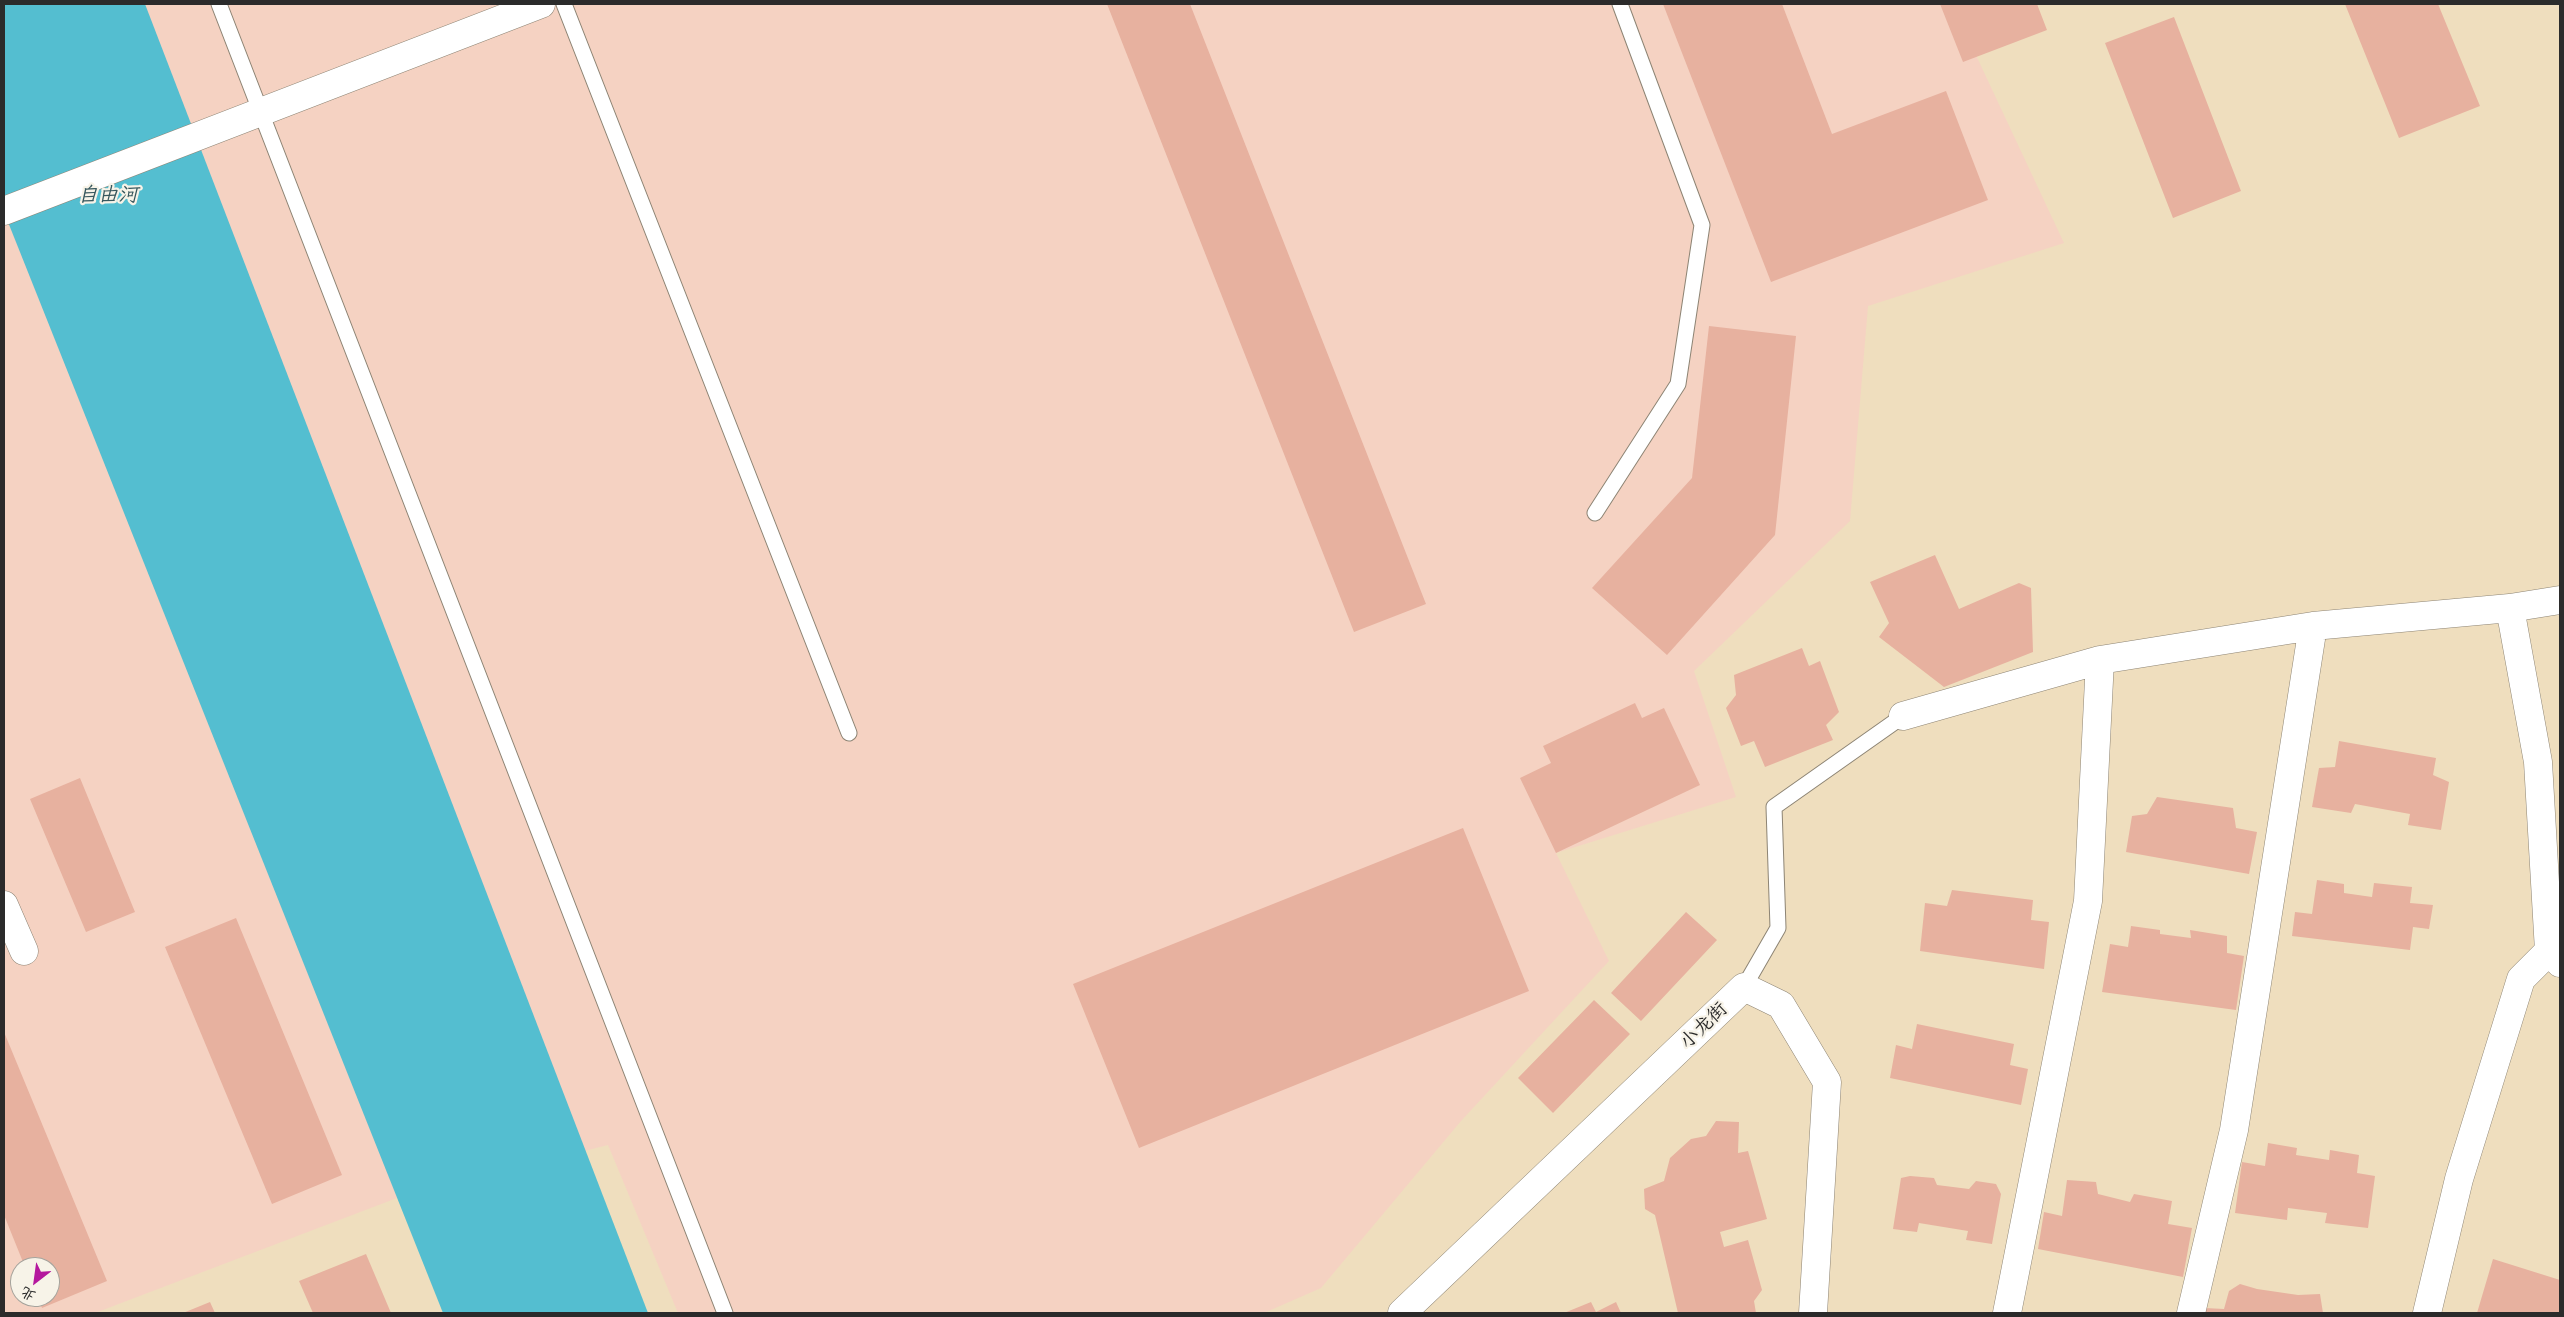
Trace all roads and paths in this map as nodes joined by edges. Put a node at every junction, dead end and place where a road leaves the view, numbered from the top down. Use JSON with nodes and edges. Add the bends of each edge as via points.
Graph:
{"nodes":[{"id":1,"x":219,"y":4,"type":"edge"},
{"id":2,"x":542,"y":4,"type":"edge"},
{"id":3,"x":564,"y":4,"type":"edge"},
{"id":4,"x":1620,"y":4,"type":"edge"},
{"id":5,"x":261,"y":112,"type":"junction"},
{"id":6,"x":4,"y":211,"type":"edge"},
{"id":7,"x":1595,"y":514,"type":"dead end"},
{"id":8,"x":2560,"y":600,"type":"edge"},
{"id":9,"x":2510,"y":608,"type":"junction"},
{"id":10,"x":2313,"y":626,"type":"junction"},
{"id":11,"x":2100,"y":660,"type":"junction"},
{"id":12,"x":1903,"y":716,"type":"joint"},
{"id":13,"x":849,"y":733,"type":"dead end"},
{"id":14,"x":4,"y":905,"type":"edge"},
{"id":15,"x":24,"y":951,"type":"dead end"},
{"id":16,"x":2555,"y":957,"type":"edge"},
{"id":17,"x":1744,"y":987,"type":"junction"},
{"id":18,"x":725,"y":1313,"type":"edge"},
{"id":19,"x":1402,"y":1313,"type":"edge"},
{"id":20,"x":1813,"y":1313,"type":"edge"},
{"id":21,"x":2007,"y":1313,"type":"edge"},
{"id":22,"x":2191,"y":1313,"type":"edge"},
{"id":23,"x":2427,"y":1313,"type":"edge"}],
"edges":[{"from":1,"to":5,"type":"lane"},
{"from":2,"to":5,"type":"street"},
{"from":3,"to":13,"type":"lane"},
{"from":4,"to":7,"type":"lane","via":[[1702,225],[1678,384]]},
{"from":5,"to":6,"type":"street"},
{"from":5,"to":18,"type":"lane"},
{"from":8,"to":9,"type":"street"},
{"from":9,"to":10,"type":"street"},
{"from":9,"to":16,"type":"street","via":[[2538,762]]},
{"from":10,"to":11,"type":"street"},
{"from":10,"to":22,"type":"street","via":[[2234,1130]]},
{"from":11,"to":12,"type":"street"},
{"from":11,"to":21,"type":"street","via":[[2088,901]]},
{"from":12,"to":17,"type":"lane","via":[[1774,807],[1778,928]]},
{"from":14,"to":15,"type":"street"},
{"from":16,"to":23,"type":"street","via":[[2520,978],[2459,1179]]},
{"from":17,"to":19,"type":"street","name":"小龙街"},
{"from":17,"to":20,"type":"street","name":"小龙街","via":[[1781,1005],[1827,1082]]}]}
